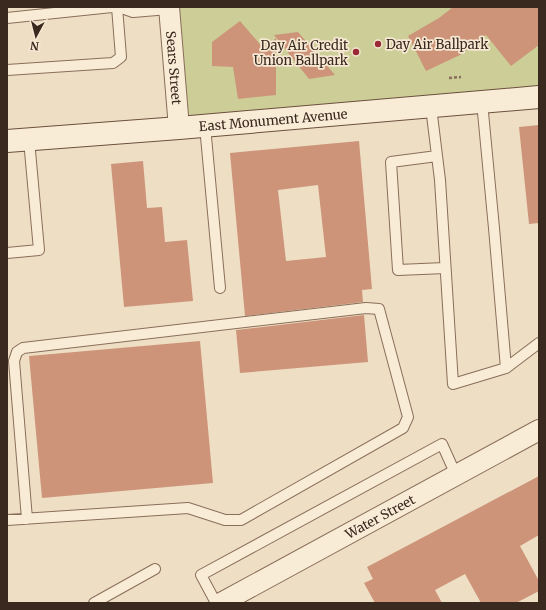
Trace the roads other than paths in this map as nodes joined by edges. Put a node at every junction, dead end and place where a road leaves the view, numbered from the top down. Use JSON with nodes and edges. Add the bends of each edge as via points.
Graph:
{"nodes":[{"id":1,"x":112,"y":7,"type":"edge"},
{"id":2,"x":118,"y":7,"type":"edge"},
{"id":3,"x":169,"y":8,"type":"edge"},
{"id":4,"x":7,"y":18,"type":"edge"},
{"id":5,"x":7,"y":70,"type":"edge"},
{"id":6,"x":539,"y":97,"type":"edge"},
{"id":7,"x":482,"y":102,"type":"junction"},
{"id":8,"x":431,"y":107,"type":"junction"},
{"id":9,"x":205,"y":126,"type":"junction"},
{"id":10,"x":179,"y":128,"type":"junction"},
{"id":11,"x":29,"y":140,"type":"junction"},
{"id":12,"x":7,"y":141,"type":"edge"},
{"id":13,"x":437,"y":156,"type":"junction"},
{"id":14,"x":7,"y":252,"type":"edge"},
{"id":15,"x":445,"y":268,"type":"junction"},
{"id":16,"x":220,"y":288,"type":"dead end"},
{"id":17,"x":539,"y":343,"type":"edge"},
{"id":18,"x":506,"y":368,"type":"junction"},
{"id":19,"x":539,"y":430,"type":"edge"},
{"id":20,"x":456,"y":475,"type":"junction"},
{"id":21,"x":28,"y":519,"type":"junction"},
{"id":22,"x":7,"y":520,"type":"edge"},
{"id":23,"x":155,"y":569,"type":"dead end"},
{"id":24,"x":94,"y":603,"type":"edge"},
{"id":25,"x":216,"y":603,"type":"edge"},
{"id":26,"x":221,"y":603,"type":"edge"}],
"edges":[{"from":1,"to":4,"type":"lane"},
{"from":2,"to":3,"type":"lane","via":[[134,12]]},
{"from":2,"to":5,"type":"lane","via":[[121,57],[113,63]]},
{"from":3,"to":10,"type":"street","name":"Sears Street"},
{"from":6,"to":7,"type":"main road","name":"East Monument Avenue"},
{"from":7,"to":8,"type":"main road","name":"East Monument Avenue"},
{"from":7,"to":18,"type":"lane"},
{"from":8,"to":9,"type":"main road","name":"East Monument Avenue"},
{"from":8,"to":13,"type":"lane"},
{"from":9,"to":10,"type":"main road","name":"East Monument Avenue"},
{"from":9,"to":16,"type":"lane"},
{"from":10,"to":11,"type":"main road","name":"East Monument Avenue"},
{"from":11,"to":12,"type":"main road","name":"East Monument Avenue"},
{"from":11,"to":14,"type":"lane","via":[[39,250]]},
{"from":13,"to":15,"type":"lane"},
{"from":13,"to":15,"type":"lane","via":[[391,162],[398,270]]},
{"from":15,"to":18,"type":"lane","via":[[453,384]]},
{"from":17,"to":18,"type":"lane"},
{"from":19,"to":20,"type":"street","name":"Water Street"},
{"from":20,"to":25,"type":"lane","via":[[442,444],[201,575]]},
{"from":20,"to":26,"type":"street","name":"Water Street"},
{"from":21,"to":21,"type":"lane","via":[[188,508],[225,520],[241,520],[403,428],[408,417],[379,309],[366,308],[23,348],[17,352],[14,361]]},
{"from":21,"to":22,"type":"lane"},
{"from":23,"to":24,"type":"lane"}]}
